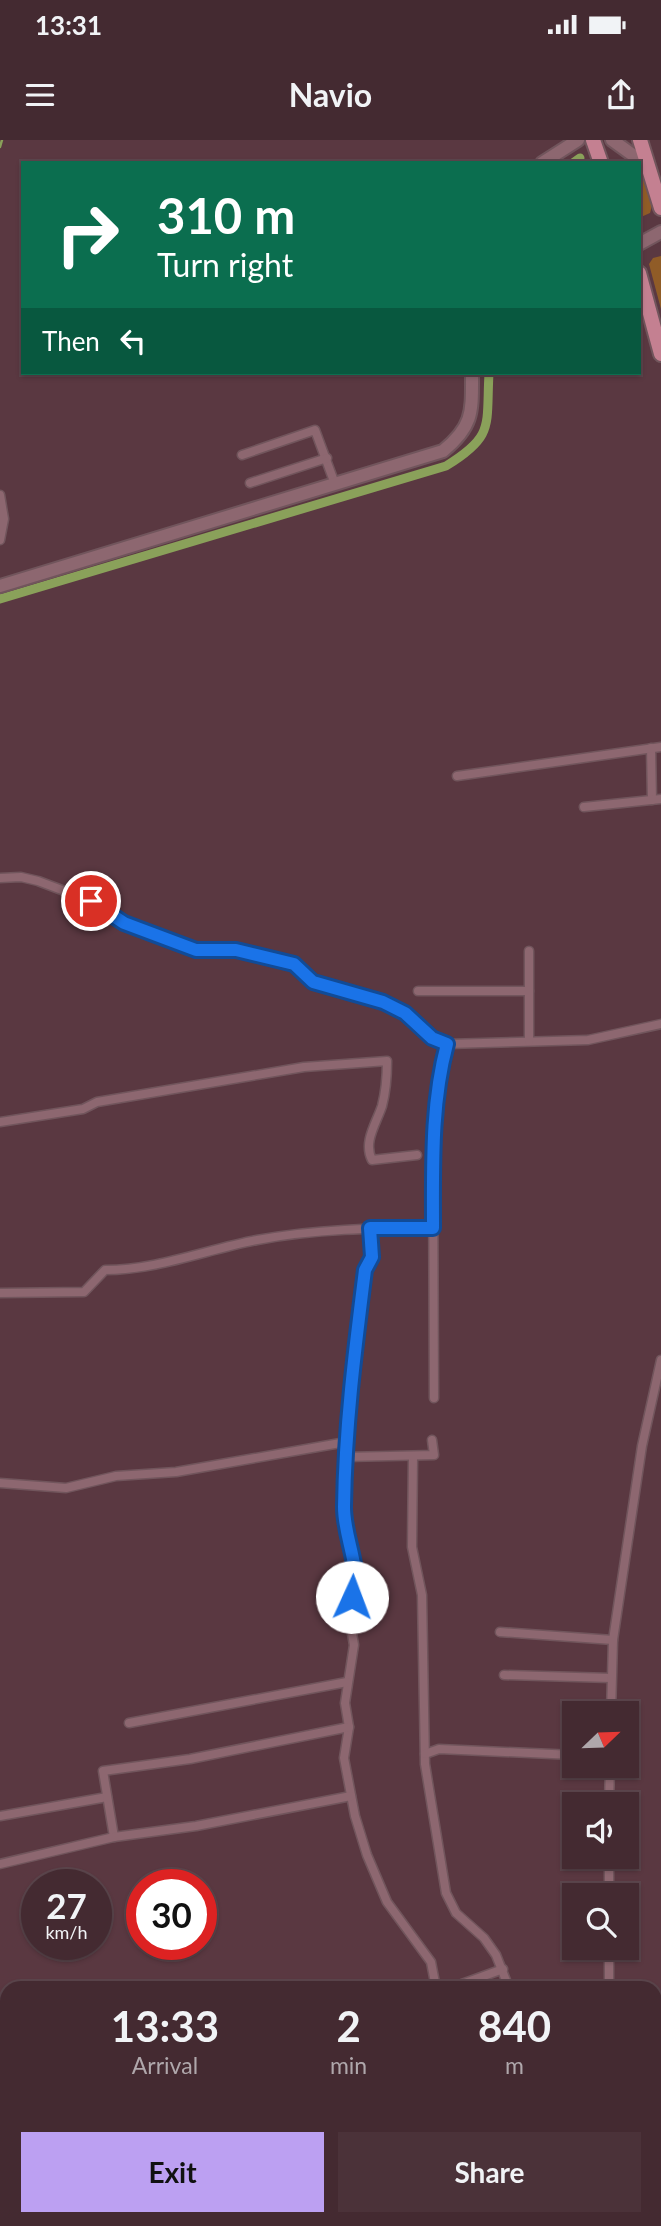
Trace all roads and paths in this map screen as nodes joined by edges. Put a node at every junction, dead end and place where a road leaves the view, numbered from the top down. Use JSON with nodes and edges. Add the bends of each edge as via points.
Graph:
{"nodes":[{"id":1,"x":578,"y":140,"type":"edge"},
{"id":2,"x":593,"y":140,"type":"edge"},
{"id":3,"x":612,"y":140,"type":"edge"},
{"id":4,"x":640,"y":140,"type":"edge"},
{"id":5,"x":545,"y":161,"type":"edge"},
{"id":6,"x":600,"y":161,"type":"edge"},
{"id":7,"x":648,"y":166,"type":"junction"},
{"id":8,"x":661,"y":208,"type":"edge"},
{"id":9,"x":661,"y":232,"type":"edge"},
{"id":10,"x":641,"y":243,"type":"edge"},
{"id":11,"x":641,"y":281,"type":"edge"},
{"id":12,"x":661,"y":354,"type":"edge"},
{"id":13,"x":472,"y":375,"type":"edge"},
{"id":14,"x":242,"y":455,"type":"dead end"},
{"id":15,"x":327,"y":458,"type":"junction"},
{"id":16,"x":250,"y":482,"type":"dead end"},
{"id":17,"x":335,"y":484,"type":"junction"},
{"id":18,"x":0,"y":495,"type":"edge"},
{"id":19,"x":0,"y":540,"type":"edge"},
{"id":20,"x":0,"y":586,"type":"edge"},
{"id":21,"x":661,"y":747,"type":"edge"},
{"id":22,"x":651,"y":748,"type":"junction"},
{"id":23,"x":457,"y":776,"type":"dead end"},
{"id":24,"x":657,"y":799,"type":"edge"},
{"id":25,"x":584,"y":807,"type":"dead end"},
{"id":26,"x":0,"y":878,"type":"edge"},
{"id":27,"x":530,"y":951,"type":"dead end"},
{"id":28,"x":418,"y":991,"type":"dead end"},
{"id":29,"x":529,"y":991,"type":"junction"},
{"id":30,"x":661,"y":1024,"type":"edge"},
{"id":31,"x":529,"y":1041,"type":"junction"},
{"id":32,"x":447,"y":1044,"type":"junction"},
{"id":33,"x":0,"y":1122,"type":"edge"},
{"id":34,"x":417,"y":1155,"type":"dead end"},
{"id":35,"x":370,"y":1228,"type":"junction"},
{"id":36,"x":433,"y":1228,"type":"junction"},
{"id":37,"x":0,"y":1293,"type":"edge"},
{"id":38,"x":661,"y":1360,"type":"edge"},
{"id":39,"x":434,"y":1398,"type":"dead end"},
{"id":40,"x":432,"y":1440,"type":"dead end"},
{"id":41,"x":346,"y":1442,"type":"junction"},
{"id":42,"x":413,"y":1456,"type":"junction"},
{"id":43,"x":345,"y":1457,"type":"junction"},
{"id":44,"x":0,"y":1483,"type":"edge"},
{"id":45,"x":500,"y":1632,"type":"dead end"},
{"id":46,"x":613,"y":1640,"type":"junction"},
{"id":47,"x":504,"y":1675,"type":"dead end"},
{"id":48,"x":611,"y":1678,"type":"junction"},
{"id":49,"x":347,"y":1682,"type":"junction"},
{"id":50,"x":611,"y":1701,"type":"edge"},
{"id":51,"x":129,"y":1723,"type":"dead end"},
{"id":52,"x":349,"y":1727,"type":"junction"},
{"id":53,"x":425,"y":1754,"type":"junction"},
{"id":54,"x":562,"y":1754,"type":"edge"},
{"id":55,"x":351,"y":1796,"type":"junction"},
{"id":56,"x":107,"y":1797,"type":"junction"},
{"id":57,"x":0,"y":1816,"type":"edge"},
{"id":58,"x":114,"y":1837,"type":"junction"},
{"id":59,"x":0,"y":1864,"type":"edge"},
{"id":60,"x":609,"y":1960,"type":"edge"},
{"id":61,"x":503,"y":1969,"type":"junction"},
{"id":62,"x":435,"y":1981,"type":"edge"},
{"id":63,"x":471,"y":1981,"type":"edge"},
{"id":64,"x":507,"y":1981,"type":"edge"},
{"id":65,"x":609,"y":1981,"type":"edge"}],
"edges":[{"from":1,"to":5,"type":"main road"},
{"from":2,"to":6,"type":"highway"},
{"from":3,"to":7,"type":"main road"},
{"from":4,"to":7,"type":"highway"},
{"from":7,"to":8,"type":"highway"},
{"from":9,"to":10,"type":"main road"},
{"from":11,"to":12,"type":"highway"},
{"from":13,"to":17,"type":"main road","via":[[471,415],[463,435],[443,451]]},
{"from":14,"to":15,"type":"street","via":[[315,430]]},
{"from":15,"to":16,"type":"street"},
{"from":15,"to":17,"type":"street"},
{"from":17,"to":20,"type":"main road"},
{"from":18,"to":19,"type":"street","via":[[4,519]]},
{"from":21,"to":22,"type":"street"},
{"from":22,"to":23,"type":"street"},
{"from":22,"to":24,"type":"street"},
{"from":24,"to":25,"type":"street"},
{"from":26,"to":32,"type":"street","via":[[38,881],[91,901],[124,923],[196,950],[236,950],[294,964],[313,982],[405,1013],[432,1038]]},
{"from":27,"to":29,"type":"street"},
{"from":28,"to":29,"type":"street"},
{"from":29,"to":31,"type":"street"},
{"from":30,"to":31,"type":"street","via":[[588,1040]]},
{"from":31,"to":32,"type":"street"},
{"from":32,"to":36,"type":"street","via":[[439,1072]]},
{"from":33,"to":34,"type":"street","via":[[304,1067],[387,1061],[387,1080],[368,1153],[372,1160]]},
{"from":35,"to":36,"type":"street"},
{"from":35,"to":37,"type":"street","via":[[258,1240],[172,1262],[104,1270],[84,1292]]},
{"from":35,"to":41,"type":"street","via":[[372,1257],[365,1270]]},
{"from":36,"to":39,"type":"street"},
{"from":38,"to":46,"type":"street","via":[[642,1446]]},
{"from":40,"to":42,"type":"street","via":[[434,1455]]},
{"from":41,"to":43,"type":"street"},
{"from":41,"to":44,"type":"street","via":[[176,1472],[116,1476],[66,1488]]},
{"from":42,"to":43,"type":"street"},
{"from":42,"to":53,"type":"street","via":[[412,1547],[422,1595]]},
{"from":43,"to":49,"type":"street","via":[[346,1539],[355,1572],[350,1622],[354,1645]]},
{"from":45,"to":46,"type":"street"},
{"from":46,"to":48,"type":"street"},
{"from":47,"to":48,"type":"street"},
{"from":48,"to":50,"type":"street"},
{"from":49,"to":51,"type":"street"},
{"from":49,"to":52,"type":"street"},
{"from":52,"to":55,"type":"street","via":[[344,1758]]},
{"from":52,"to":56,"type":"street","via":[[190,1759],[103,1771]]},
{"from":53,"to":54,"type":"street","via":[[439,1749]]},
{"from":53,"to":61,"type":"street","via":[[446,1893],[456,1913],[484,1938]]},
{"from":55,"to":58,"type":"street"},
{"from":55,"to":62,"type":"street","via":[[367,1855],[387,1902],[431,1962]]},
{"from":56,"to":57,"type":"street"},
{"from":56,"to":58,"type":"street"},
{"from":58,"to":59,"type":"street"},
{"from":60,"to":65,"type":"street"},
{"from":61,"to":63,"type":"street"},
{"from":61,"to":64,"type":"street"}]}
